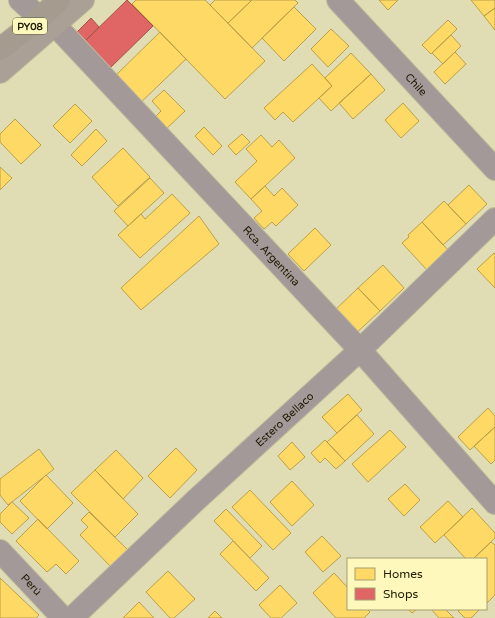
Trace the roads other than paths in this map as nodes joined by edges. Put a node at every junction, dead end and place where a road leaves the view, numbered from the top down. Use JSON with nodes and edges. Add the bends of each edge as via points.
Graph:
{"nodes":[{"id":1,"x":20,"y":0,"type":"edge"},
{"id":2,"x":59,"y":0,"type":"edge"},
{"id":3,"x":84,"y":0,"type":"edge"},
{"id":4,"x":338,"y":0,"type":"edge"},
{"id":5,"x":47,"y":22,"type":"junction"},
{"id":6,"x":0,"y":49,"type":"edge"},
{"id":7,"x":0,"y":72,"type":"edge"},
{"id":8,"x":495,"y":168,"type":"edge"},
{"id":9,"x":495,"y":219,"type":"edge"},
{"id":10,"x":360,"y":350,"type":"junction"},
{"id":11,"x":495,"y":503,"type":"edge"},
{"id":12,"x":0,"y":551,"type":"edge"},
{"id":13,"x":63,"y":618,"type":"edge"},
{"id":14,"x":72,"y":618,"type":"edge"}],
"edges":[{"from":1,"to":5,"type":"street","name":"Rca. Argentina"},
{"from":2,"to":5,"type":"highway","number":"PY08"},
{"from":3,"to":5,"type":"main road"},
{"from":4,"to":8,"type":"street","name":"Chile"},
{"from":5,"to":6,"type":"highway","number":"PY08"},
{"from":5,"to":7,"type":"main road"},
{"from":5,"to":10,"type":"street","name":"Rca. Argentina"},
{"from":9,"to":10,"type":"street","name":"Estero Bellaco"},
{"from":10,"to":11,"type":"street","name":"Rca. Argentina"},
{"from":10,"to":14,"type":"street","name":"Estero Bellaco"},
{"from":12,"to":13,"type":"street","name":"Perú"}]}
